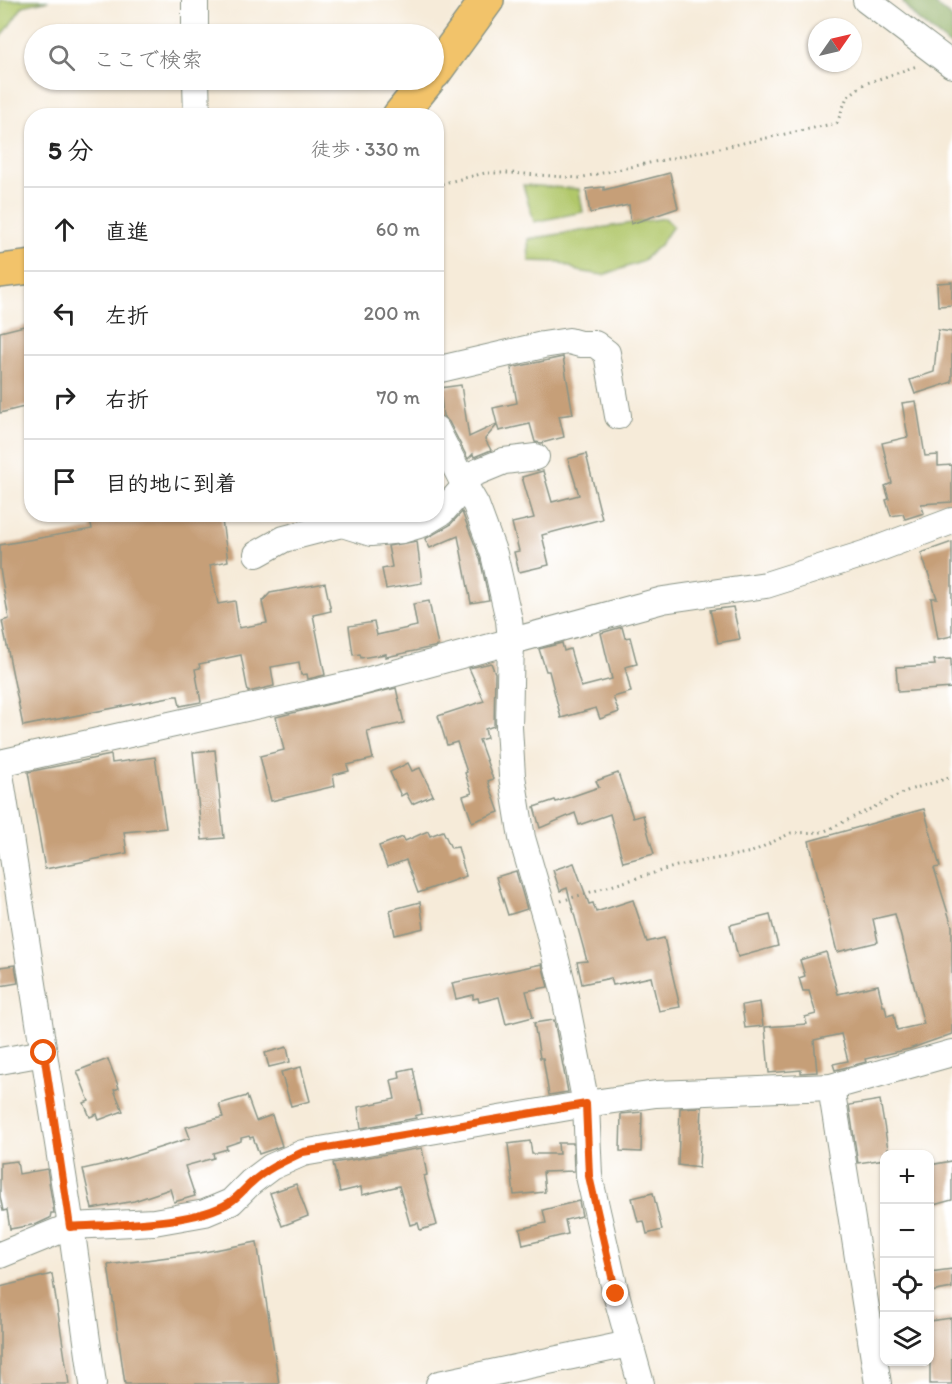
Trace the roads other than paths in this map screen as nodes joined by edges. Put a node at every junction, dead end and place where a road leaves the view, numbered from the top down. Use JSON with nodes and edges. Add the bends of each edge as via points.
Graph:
{"nodes":[{"id":1,"x":195,"y":0,"type":"edge"},
{"id":2,"x":487,"y":0,"type":"edge"},
{"id":3,"x":866,"y":0,"type":"edge"},
{"id":4,"x":195,"y":24,"type":"edge"},
{"id":5,"x":444,"y":59,"type":"edge"},
{"id":6,"x":947,"y":61,"type":"edge"},
{"id":7,"x":196,"y":90,"type":"edge"},
{"id":8,"x":420,"y":90,"type":"edge"},
{"id":9,"x":197,"y":108,"type":"edge"},
{"id":10,"x":405,"y":108,"type":"edge"},
{"id":11,"x":24,"y":268,"type":"edge"},
{"id":12,"x":0,"y":271,"type":"edge"},
{"id":13,"x":444,"y":368,"type":"edge"},
{"id":14,"x":618,"y":416,"type":"dead end"},
{"id":15,"x":444,"y":445,"type":"edge"},
{"id":16,"x":536,"y":457,"type":"dead end"},
{"id":17,"x":465,"y":486,"type":"junction"},
{"id":18,"x":444,"y":510,"type":"edge"},
{"id":19,"x":952,"y":521,"type":"edge"},
{"id":20,"x":425,"y":522,"type":"edge"},
{"id":21,"x":257,"y":554,"type":"dead end"},
{"id":22,"x":511,"y":640,"type":"junction"},
{"id":23,"x":0,"y":763,"type":"edge"},
{"id":24,"x":0,"y":774,"type":"edge"},
{"id":25,"x":44,"y":1053,"type":"junction"},
{"id":26,"x":952,"y":1053,"type":"edge"},
{"id":27,"x":0,"y":1061,"type":"edge"},
{"id":28,"x":831,"y":1087,"type":"junction"},
{"id":29,"x":586,"y":1104,"type":"junction"},
{"id":30,"x":70,"y":1227,"type":"junction"},
{"id":31,"x":0,"y":1254,"type":"edge"},
{"id":32,"x":629,"y":1344,"type":"junction"},
{"id":33,"x":93,"y":1384,"type":"edge"},
{"id":34,"x":439,"y":1384,"type":"edge"},
{"id":35,"x":641,"y":1384,"type":"edge"},
{"id":36,"x":879,"y":1384,"type":"edge"}],
"edges":[{"from":1,"to":4,"type":"street"},
{"from":2,"to":5,"type":"main road"},
{"from":3,"to":6,"type":"street"},
{"from":7,"to":9,"type":"street"},
{"from":8,"to":10,"type":"main road"},
{"from":11,"to":12,"type":"main road"},
{"from":13,"to":14,"type":"street","via":[[543,345],[569,341],[595,344],[607,353]]},
{"from":15,"to":17,"type":"street"},
{"from":16,"to":17,"type":"street","via":[[504,461],[479,471],[470,475]]},
{"from":17,"to":18,"type":"street"},
{"from":17,"to":22,"type":"street","via":[[494,554]]},
{"from":19,"to":22,"type":"street","via":[[766,585],[663,600]]},
{"from":20,"to":21,"type":"street","via":[[402,530],[371,533],[342,524],[285,539]]},
{"from":22,"to":23,"type":"street","via":[[363,682]]},
{"from":22,"to":29,"type":"street","via":[[509,727],[522,838],[563,987]]},
{"from":24,"to":25,"type":"street"},
{"from":25,"to":27,"type":"street"},
{"from":25,"to":30,"type":"street"},
{"from":26,"to":28,"type":"street"},
{"from":28,"to":29,"type":"street","via":[[656,1094]]},
{"from":28,"to":36,"type":"street"},
{"from":29,"to":30,"type":"street","via":[[303,1152],[271,1167],[231,1202],[205,1213],[154,1222]]},
{"from":29,"to":32,"type":"street","via":[[589,1176]]},
{"from":30,"to":31,"type":"street"},
{"from":30,"to":33,"type":"street"},
{"from":32,"to":34,"type":"street"},
{"from":32,"to":35,"type":"street"}]}
